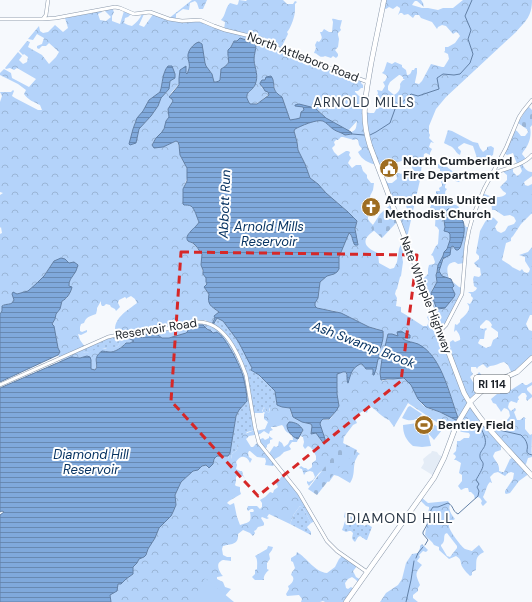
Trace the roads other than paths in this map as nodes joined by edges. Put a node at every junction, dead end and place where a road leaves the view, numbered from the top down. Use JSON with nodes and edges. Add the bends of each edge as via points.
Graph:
{"nodes":[{"id":1,"x":48,"y":0,"type":"edge"},
{"id":2,"x":384,"y":0,"type":"edge"},
{"id":3,"x":0,"y":19,"type":"edge"},
{"id":4,"x":43,"y":19,"type":"junction"},
{"id":5,"x":368,"y":82,"type":"junction"},
{"id":6,"x":532,"y":100,"type":"edge"},
{"id":7,"x":532,"y":155,"type":"edge"},
{"id":8,"x":493,"y":172,"type":"junction"},
{"id":9,"x":440,"y":330,"type":"junction"},
{"id":10,"x":532,"y":358,"type":"edge"},
{"id":11,"x":0,"y":385,"type":"edge"},
{"id":12,"x":470,"y":403,"type":"junction"},
{"id":13,"x":532,"y":476,"type":"edge"},
{"id":14,"x":367,"y":572,"type":"junction"},
{"id":15,"x":346,"y":602,"type":"edge"}],
"edges":[{"from":1,"to":4,"type":"street"},
{"from":2,"to":5,"type":"main road","name":"Nate Whipple Highway"},
{"from":3,"to":4,"type":"street","name":"North Attleboro Road"},
{"from":4,"to":5,"type":"street","name":"North Attleboro Road","via":[[116,7],[132,14],[150,12],[187,22],[200,20],[225,30],[260,38],[283,51]]},
{"from":5,"to":9,"type":"main road","name":"Nate Whipple Highway","via":[[364,106],[366,135]]},
{"from":6,"to":8,"type":"street","via":[[519,117]]},
{"from":7,"to":8,"type":"street","via":[[524,162]]},
{"from":8,"to":9,"type":"street","via":[[470,225],[461,296],[445,327]]},
{"from":9,"to":12,"type":"main road","name":"Nate Whipple Highway"},
{"from":10,"to":12,"type":"main road","number":"RI 114","via":[[517,372],[483,390]]},
{"from":11,"to":14,"type":"street","name":"Reservoir Road","via":[[116,335],[197,322],[212,325],[226,337],[243,366],[259,444],[298,493],[327,541]]},
{"from":12,"to":13,"type":"main road","name":"Nate Whipple Highway","via":[[488,428]]},
{"from":12,"to":14,"type":"main road","number":"RI 114","via":[[455,429],[434,478]]},
{"from":14,"to":15,"type":"main road","number":"RI 114"}]}
